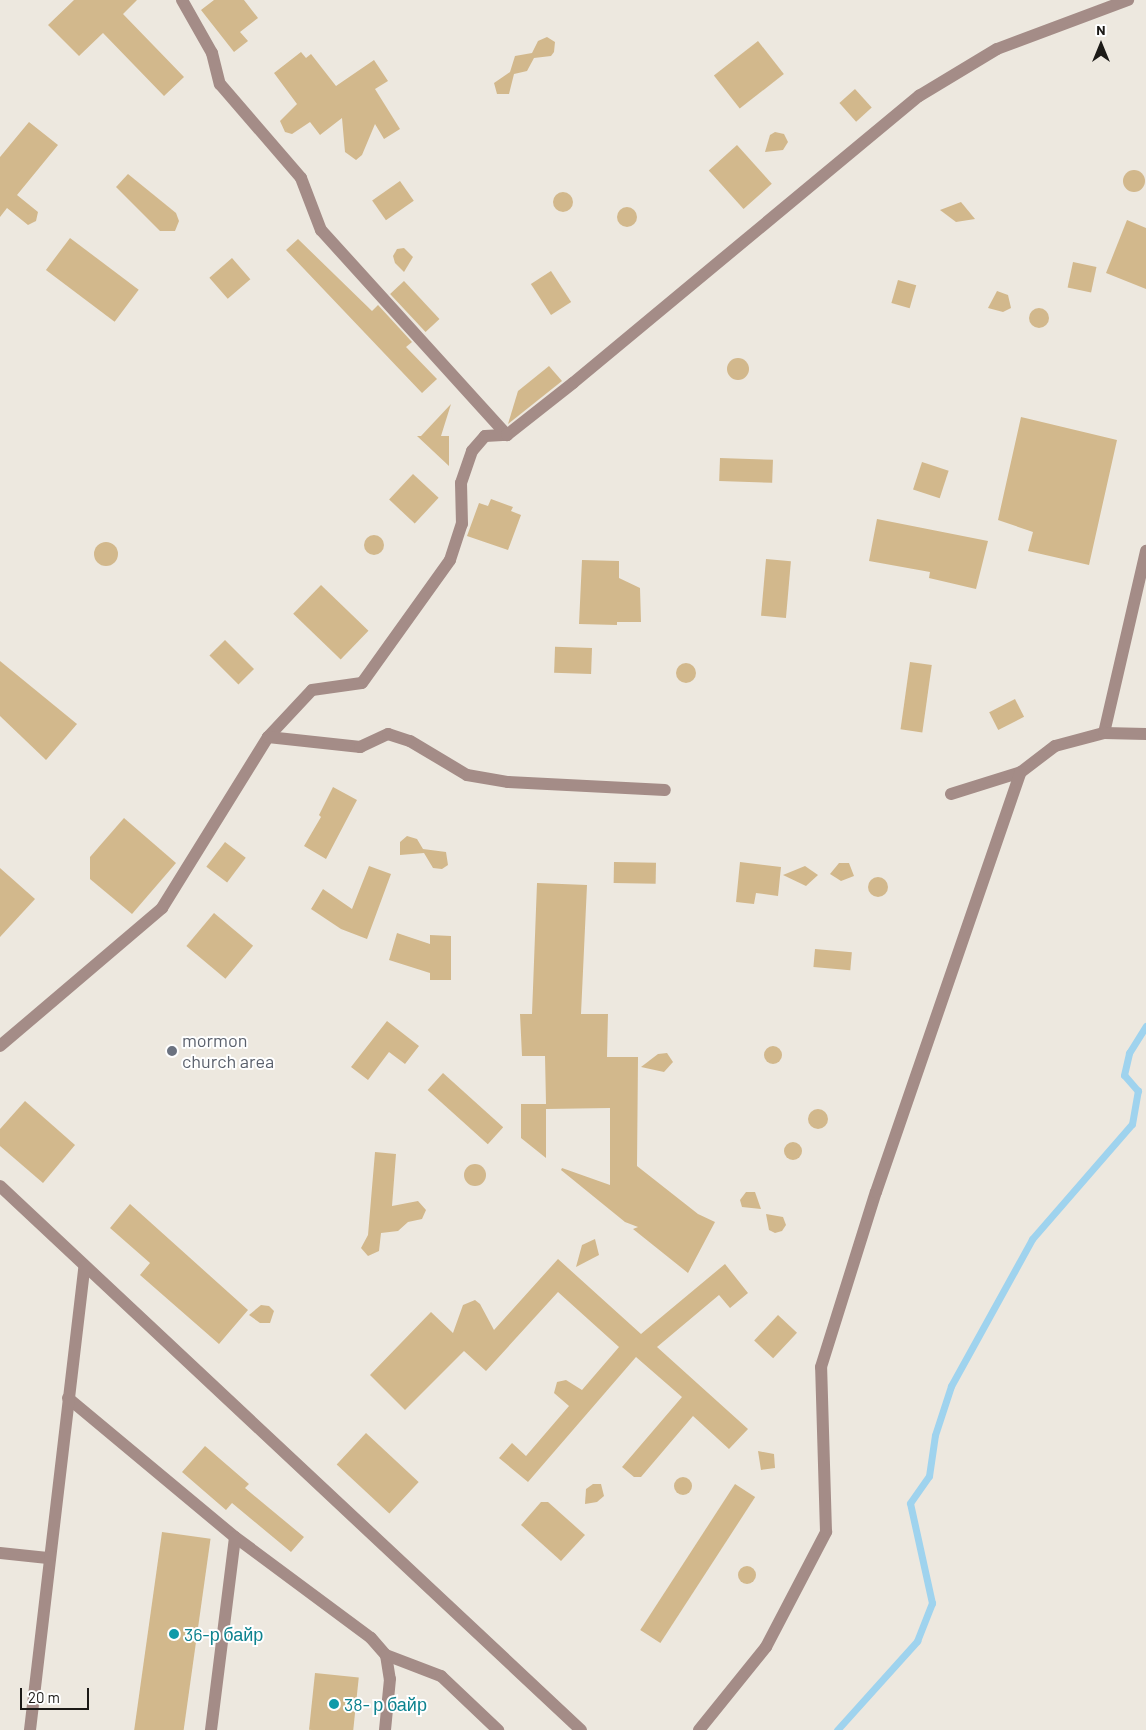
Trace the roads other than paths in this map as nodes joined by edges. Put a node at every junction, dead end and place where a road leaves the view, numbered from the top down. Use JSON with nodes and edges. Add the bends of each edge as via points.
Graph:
{"nodes":[{"id":1,"x":182,"y":0,"type":"edge"},
{"id":2,"x":1128,"y":0,"type":"edge"},
{"id":3,"x":507,"y":435,"type":"junction"},
{"id":4,"x":1146,"y":551,"type":"edge"},
{"id":5,"x":1104,"y":733,"type":"junction"},
{"id":6,"x":1146,"y":734,"type":"edge"},
{"id":7,"x":268,"y":737,"type":"junction"},
{"id":8,"x":1021,"y":772,"type":"junction"},
{"id":9,"x":665,"y":790,"type":"dead end"},
{"id":10,"x":951,"y":794,"type":"dead end"},
{"id":11,"x":0,"y":1046,"type":"edge"},
{"id":12,"x":0,"y":1186,"type":"edge"},
{"id":13,"x":84,"y":1267,"type":"junction"},
{"id":14,"x":68,"y":1398,"type":"junction"},
{"id":15,"x":235,"y":1537,"type":"junction"},
{"id":16,"x":0,"y":1553,"type":"edge"},
{"id":17,"x":48,"y":1558,"type":"junction"},
{"id":18,"x":386,"y":1655,"type":"junction"},
{"id":19,"x":30,"y":1730,"type":"edge"},
{"id":20,"x":212,"y":1730,"type":"edge"},
{"id":21,"x":385,"y":1730,"type":"edge"},
{"id":22,"x":498,"y":1730,"type":"edge"},
{"id":23,"x":581,"y":1730,"type":"edge"},
{"id":24,"x":699,"y":1730,"type":"edge"}],
"edges":[{"from":1,"to":3,"type":"street","via":[[212,53],[220,84],[301,178],[321,230]]},
{"from":2,"to":3,"type":"street","via":[[997,49],[919,96]]},
{"from":3,"to":7,"type":"street","via":[[485,436],[472,451],[461,483],[462,524],[450,560],[362,683],[312,690]]},
{"from":4,"to":5,"type":"street"},
{"from":5,"to":6,"type":"street"},
{"from":5,"to":8,"type":"street","via":[[1055,746]]},
{"from":7,"to":9,"type":"street","via":[[360,747],[388,734],[410,741],[467,775],[508,782]]},
{"from":7,"to":11,"type":"street","via":[[162,908]]},
{"from":8,"to":10,"type":"street"},
{"from":8,"to":24,"type":"street","via":[[876,1192],[821,1368],[826,1532],[766,1647]]},
{"from":12,"to":13,"type":"street"},
{"from":13,"to":14,"type":"street"},
{"from":13,"to":23,"type":"street"},
{"from":14,"to":15,"type":"street"},
{"from":14,"to":17,"type":"street"},
{"from":15,"to":18,"type":"street","via":[[371,1638]]},
{"from":15,"to":20,"type":"street"},
{"from":16,"to":17,"type":"street"},
{"from":17,"to":19,"type":"street"},
{"from":18,"to":21,"type":"street","via":[[390,1679]]},
{"from":18,"to":22,"type":"street","via":[[441,1676]]}]}
